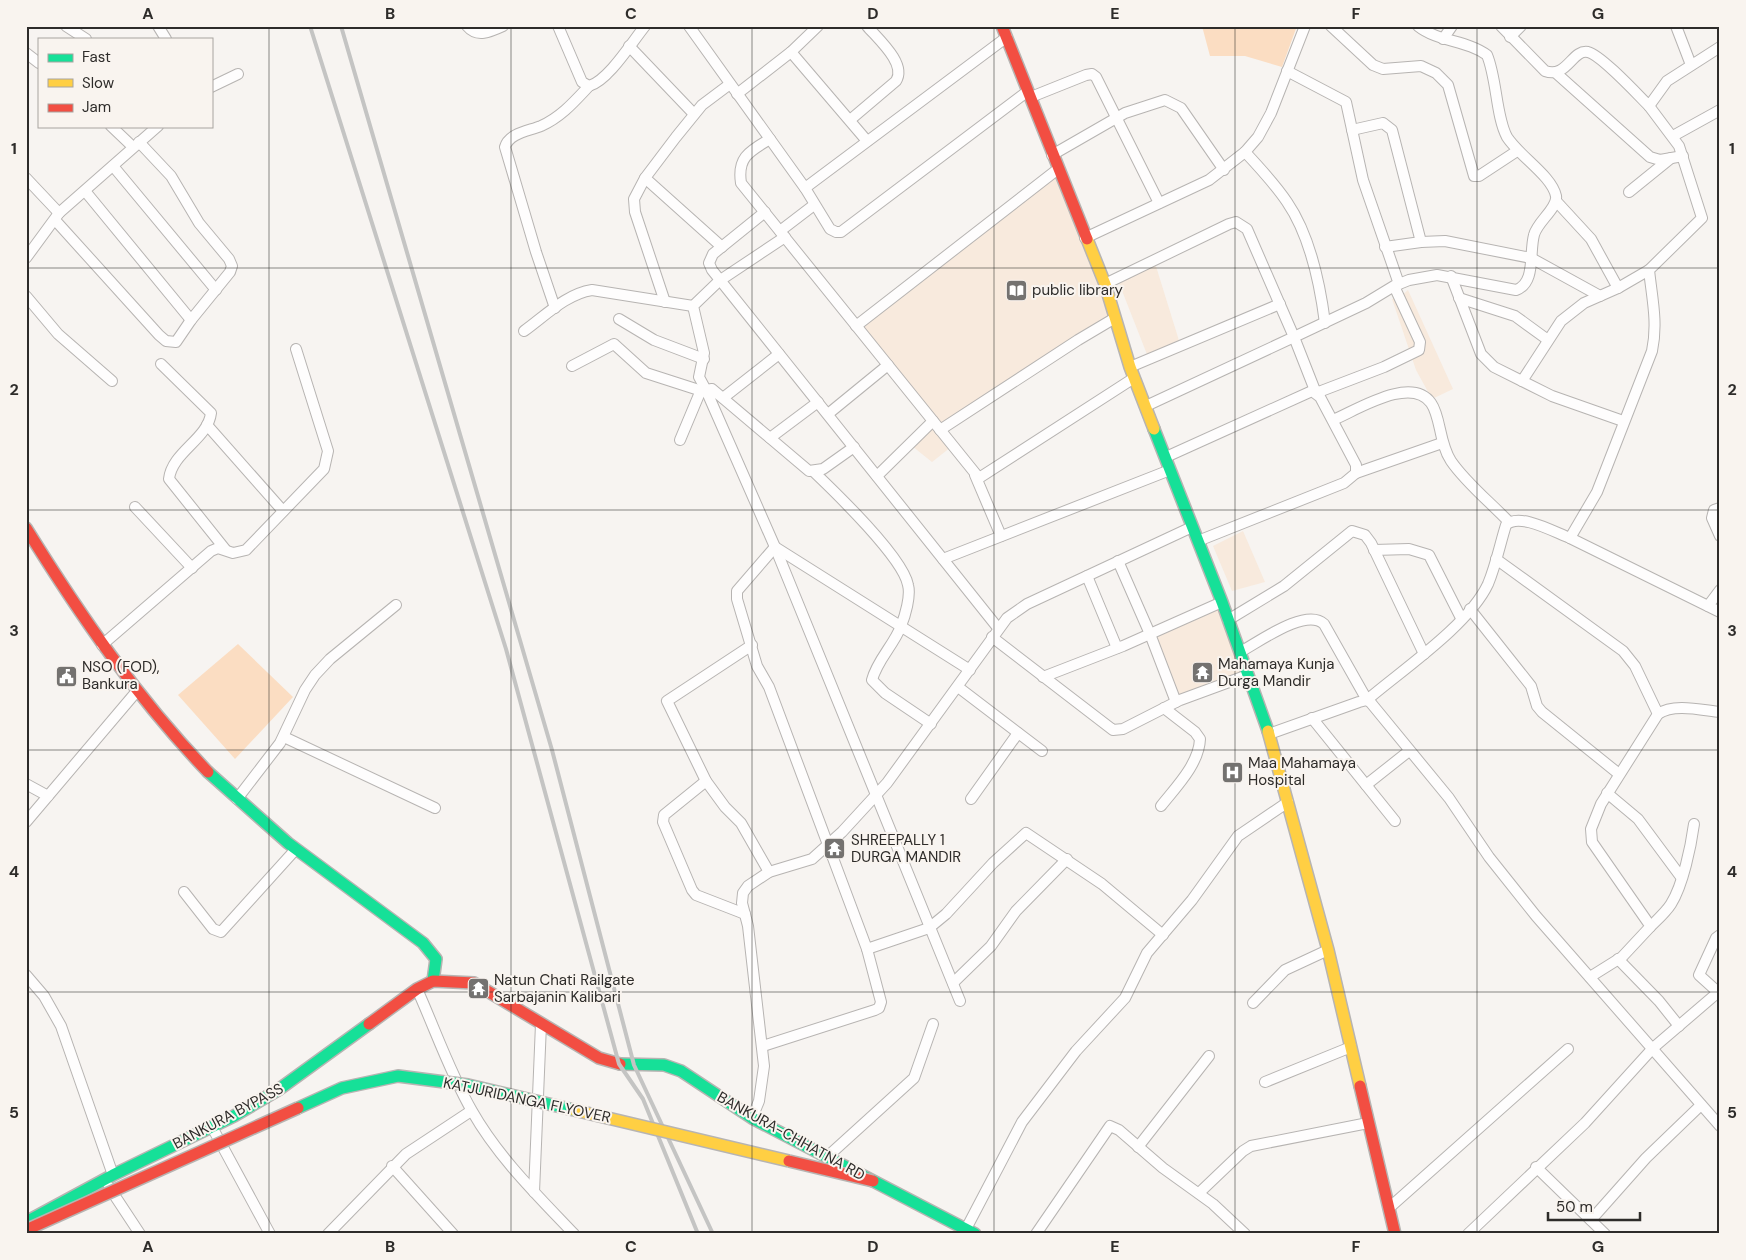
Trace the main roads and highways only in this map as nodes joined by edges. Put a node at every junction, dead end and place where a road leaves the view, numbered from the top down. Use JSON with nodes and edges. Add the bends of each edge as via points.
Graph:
{"nodes":[{"id":1,"x":1002,"y":26,"type":"edge"},
{"id":2,"x":26,"y":528,"type":"edge"},
{"id":3,"x":433,"y":981,"type":"junction"},
{"id":4,"x":474,"y":983,"type":"joint"},
{"id":5,"x":873,"y":1181,"type":"junction"},
{"id":6,"x":26,"y":1222,"type":"edge"},
{"id":7,"x":26,"y":1230,"type":"edge"},
{"id":8,"x":970,"y":1231,"type":"edge"},
{"id":9,"x":1396,"y":1234,"type":"edge"}],
"edges":[{"from":1,"to":9,"type":"main road","via":[[1105,284],[1132,373],[1222,602],[1269,734],[1328,950]]},
{"from":2,"to":3,"type":"main road","via":[[102,645],[184,747],[237,799],[296,849],[423,943],[436,959]]},
{"from":3,"to":4,"type":"main road","name":"BANKURA BYPASS"},
{"from":3,"to":6,"type":"main road","name":"BANKURA BYPASS","via":[[417,989],[278,1090]]},
{"from":4,"to":5,"type":"main road","name":"BANKURA-CHHATNA RD","via":[[599,1058],[619,1064],[664,1064],[681,1071],[752,1118]]},
{"from":5,"to":7,"type":"main road","name":"KATJURIDANGA FLYOVER","bridge":true,"via":[[468,1085],[398,1076],[342,1088]]},
{"from":5,"to":8,"type":"main road","name":"BANKURA-CHHATNA RD"}]}
